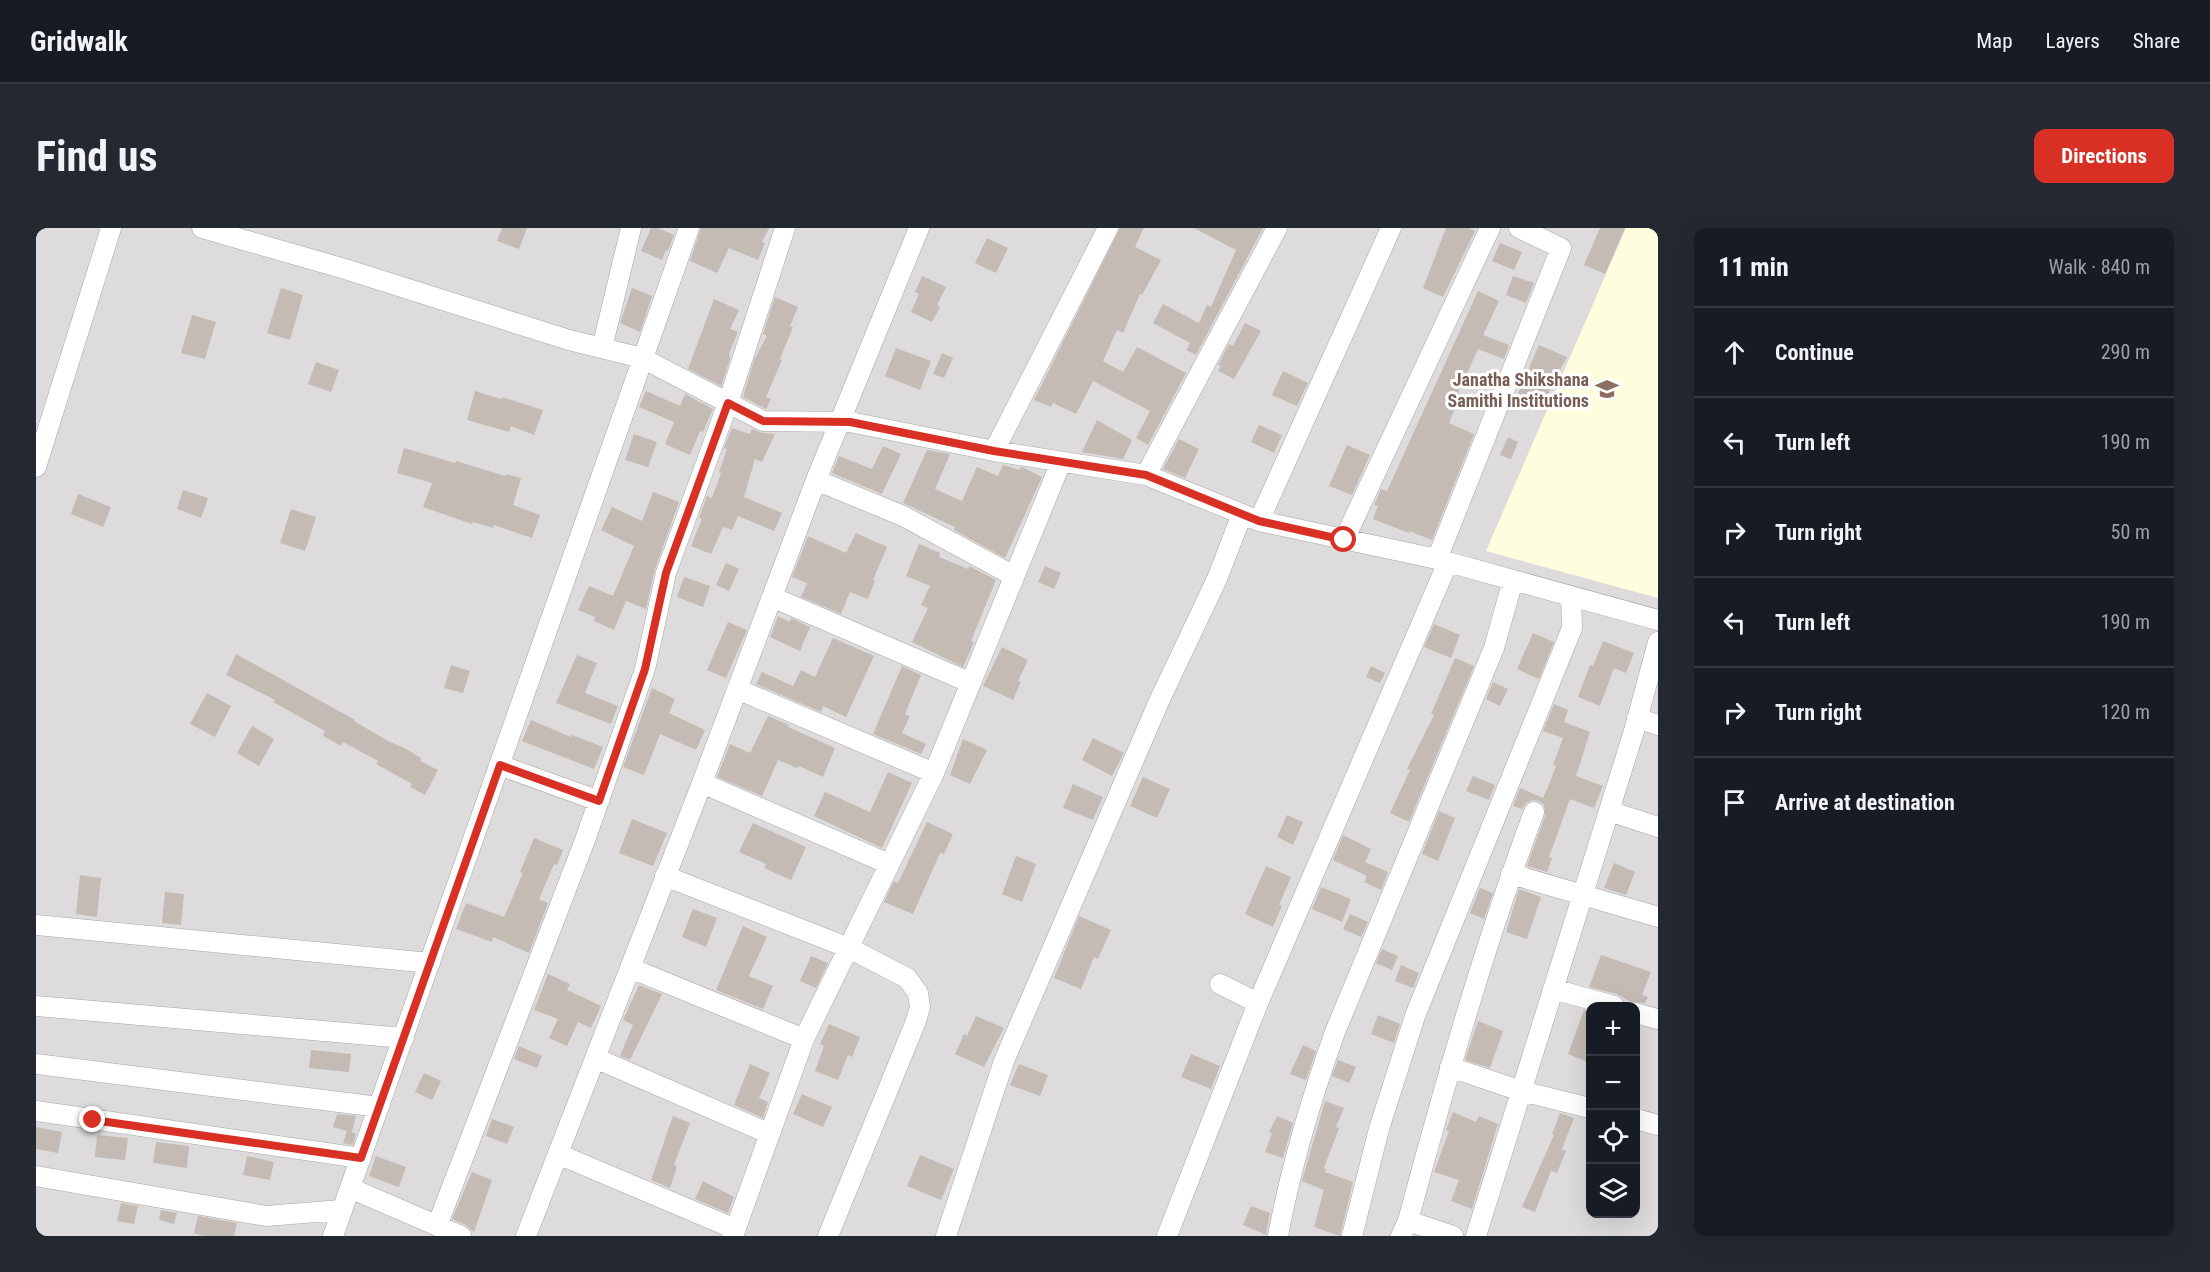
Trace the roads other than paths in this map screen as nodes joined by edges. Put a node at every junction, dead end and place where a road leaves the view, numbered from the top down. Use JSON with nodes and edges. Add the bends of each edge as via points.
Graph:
{"nodes":[{"id":1,"x":111,"y":228,"type":"edge"},
{"id":2,"x":202,"y":228,"type":"edge"},
{"id":3,"x":632,"y":228,"type":"edge"},
{"id":4,"x":689,"y":228,"type":"edge"},
{"id":5,"x":786,"y":228,"type":"edge"},
{"id":6,"x":918,"y":228,"type":"edge"},
{"id":7,"x":1108,"y":228,"type":"edge"},
{"id":8,"x":1277,"y":228,"type":"edge"},
{"id":9,"x":1391,"y":228,"type":"edge"},
{"id":10,"x":1490,"y":228,"type":"edge"},
{"id":11,"x":1519,"y":228,"type":"edge"},
{"id":12,"x":238,"y":233,"type":"edge"},
{"id":13,"x":602,"y":348,"type":"junction"},
{"id":14,"x":642,"y":358,"type":"junction"},
{"id":15,"x":728,"y":403,"type":"junction"},
{"id":16,"x":839,"y":422,"type":"junction"},
{"id":17,"x":994,"y":451,"type":"junction"},
{"id":18,"x":1061,"y":462,"type":"junction"},
{"id":19,"x":36,"y":467,"type":"edge"},
{"id":20,"x":1146,"y":475,"type":"junction"},
{"id":21,"x":816,"y":480,"type":"junction"},
{"id":22,"x":1251,"y":518,"type":"junction"},
{"id":23,"x":1344,"y":540,"type":"junction"},
{"id":24,"x":1442,"y":560,"type":"junction"},
{"id":25,"x":1014,"y":576,"type":"junction"},
{"id":26,"x":1514,"y":580,"type":"junction"},
{"id":27,"x":1571,"y":596,"type":"junction"},
{"id":28,"x":772,"y":597,"type":"junction"},
{"id":29,"x":1658,"y":620,"type":"edge"},
{"id":30,"x":1658,"y":642,"type":"edge"},
{"id":31,"x":970,"y":683,"type":"junction"},
{"id":32,"x":737,"y":689,"type":"junction"},
{"id":33,"x":1637,"y":718,"type":"junction"},
{"id":34,"x":1658,"y":725,"type":"edge"},
{"id":35,"x":500,"y":765,"type":"junction"},
{"id":36,"x":934,"y":773,"type":"junction"},
{"id":37,"x":702,"y":783,"type":"junction"},
{"id":38,"x":599,"y":801,"type":"junction"},
{"id":39,"x":1609,"y":811,"type":"junction"},
{"id":40,"x":1534,"y":812,"type":"dead end"},
{"id":41,"x":1658,"y":827,"type":"edge"},
{"id":42,"x":889,"y":864,"type":"junction"},
{"id":43,"x":1511,"y":874,"type":"junction"},
{"id":44,"x":665,"y":876,"type":"junction"},
{"id":45,"x":1582,"y":896,"type":"junction"},
{"id":46,"x":1658,"y":917,"type":"edge"},
{"id":47,"x":36,"y":926,"type":"edge"},
{"id":48,"x":849,"y":948,"type":"junction"},
{"id":49,"x":430,"y":963,"type":"junction"},
{"id":50,"x":630,"y":968,"type":"junction"},
{"id":51,"x":1220,"y":984,"type":"dead end"},
{"id":52,"x":1553,"y":989,"type":"junction"},
{"id":53,"x":1600,"y":1002,"type":"edge"},
{"id":54,"x":1258,"y":1003,"type":"junction"},
{"id":55,"x":36,"y":1006,"type":"edge"},
{"id":56,"x":1640,"y":1014,"type":"edge"},
{"id":57,"x":1657,"y":1019,"type":"edge"},
{"id":58,"x":404,"y":1038,"type":"junction"},
{"id":59,"x":804,"y":1040,"type":"junction"},
{"id":60,"x":595,"y":1058,"type":"junction"},
{"id":61,"x":36,"y":1064,"type":"edge"},
{"id":62,"x":1450,"y":1067,"type":"junction"},
{"id":63,"x":1521,"y":1091,"type":"junction"},
{"id":64,"x":379,"y":1107,"type":"junction"},
{"id":65,"x":1586,"y":1107,"type":"edge"},
{"id":66,"x":36,"y":1111,"type":"edge"},
{"id":67,"x":1640,"y":1120,"type":"edge"},
{"id":68,"x":1658,"y":1125,"type":"edge"},
{"id":69,"x":770,"y":1134,"type":"junction"},
{"id":70,"x":558,"y":1154,"type":"junction"},
{"id":71,"x":361,"y":1158,"type":"junction"},
{"id":72,"x":36,"y":1176,"type":"edge"},
{"id":73,"x":350,"y":1188,"type":"junction"},
{"id":74,"x":342,"y":1210,"type":"junction"},
{"id":75,"x":437,"y":1226,"type":"junction"},
{"id":76,"x":1405,"y":1228,"type":"edge"},
{"id":77,"x":734,"y":1232,"type":"edge"},
{"id":78,"x":333,"y":1236,"type":"edge"},
{"id":79,"x":461,"y":1236,"type":"edge"},
{"id":80,"x":526,"y":1236,"type":"edge"},
{"id":81,"x":828,"y":1236,"type":"edge"},
{"id":82,"x":946,"y":1236,"type":"edge"},
{"id":83,"x":1167,"y":1236,"type":"edge"},
{"id":84,"x":1278,"y":1236,"type":"edge"},
{"id":85,"x":1352,"y":1236,"type":"edge"},
{"id":86,"x":1453,"y":1236,"type":"edge"},
{"id":87,"x":1476,"y":1236,"type":"edge"}],
"edges":[{"from":1,"to":19,"type":"street"},
{"from":2,"to":12,"type":"street"},
{"from":3,"to":13,"type":"street"},
{"from":4,"to":14,"type":"street"},
{"from":5,"to":15,"type":"street"},
{"from":6,"to":16,"type":"street"},
{"from":7,"to":17,"type":"street"},
{"from":8,"to":20,"type":"street"},
{"from":9,"to":22,"type":"street"},
{"from":10,"to":23,"type":"street"},
{"from":11,"to":24,"type":"street","via":[[1561,248]]},
{"from":12,"to":13,"type":"street"},
{"from":13,"to":14,"type":"street"},
{"from":14,"to":15,"type":"street"},
{"from":14,"to":35,"type":"street"},
{"from":15,"to":16,"type":"street","via":[[763,421]]},
{"from":15,"to":38,"type":"street","via":[[666,573],[645,669]]},
{"from":16,"to":17,"type":"street"},
{"from":16,"to":21,"type":"street"},
{"from":17,"to":18,"type":"street"},
{"from":18,"to":20,"type":"street"},
{"from":18,"to":25,"type":"street"},
{"from":20,"to":22,"type":"street"},
{"from":21,"to":25,"type":"street","via":[[903,516]]},
{"from":21,"to":28,"type":"street"},
{"from":22,"to":23,"type":"street"},
{"from":22,"to":82,"type":"street","via":[[1160,699],[1004,1061]]},
{"from":23,"to":24,"type":"street"},
{"from":24,"to":26,"type":"street"},
{"from":24,"to":54,"type":"street"},
{"from":25,"to":31,"type":"street"},
{"from":26,"to":27,"type":"street"},
{"from":26,"to":84,"type":"street","via":[[1494,648],[1335,1032],[1315,1088]]},
{"from":27,"to":29,"type":"street"},
{"from":27,"to":85,"type":"street","via":[[1572,628],[1415,1016],[1379,1129]]},
{"from":28,"to":31,"type":"street"},
{"from":28,"to":32,"type":"street"},
{"from":30,"to":33,"type":"street"},
{"from":31,"to":36,"type":"street"},
{"from":32,"to":36,"type":"street"},
{"from":32,"to":37,"type":"street"},
{"from":33,"to":34,"type":"street"},
{"from":33,"to":39,"type":"street"},
{"from":35,"to":38,"type":"street"},
{"from":35,"to":49,"type":"street"},
{"from":36,"to":42,"type":"street"},
{"from":37,"to":42,"type":"street"},
{"from":37,"to":44,"type":"street"},
{"from":38,"to":75,"type":"street"},
{"from":39,"to":41,"type":"street"},
{"from":39,"to":45,"type":"street"},
{"from":40,"to":43,"type":"street"},
{"from":42,"to":48,"type":"street"},
{"from":43,"to":45,"type":"street"},
{"from":43,"to":62,"type":"street"},
{"from":44,"to":48,"type":"street"},
{"from":44,"to":50,"type":"street"},
{"from":45,"to":46,"type":"street"},
{"from":45,"to":52,"type":"street"},
{"from":47,"to":49,"type":"street"},
{"from":48,"to":59,"type":"street"},
{"from":48,"to":81,"type":"street","via":[[907,978],[918,993],[920,1006]]},
{"from":49,"to":58,"type":"street"},
{"from":50,"to":59,"type":"street"},
{"from":50,"to":60,"type":"street"},
{"from":51,"to":54,"type":"street"},
{"from":52,"to":53,"type":"street"},
{"from":52,"to":63,"type":"street"},
{"from":54,"to":83,"type":"street"},
{"from":55,"to":58,"type":"street"},
{"from":56,"to":57,"type":"street"},
{"from":58,"to":64,"type":"street"},
{"from":59,"to":69,"type":"street"},
{"from":60,"to":69,"type":"street"},
{"from":60,"to":70,"type":"street"},
{"from":61,"to":64,"type":"street"},
{"from":62,"to":63,"type":"street"},
{"from":62,"to":76,"type":"street"},
{"from":63,"to":65,"type":"street"},
{"from":63,"to":87,"type":"street"},
{"from":64,"to":71,"type":"street"},
{"from":66,"to":71,"type":"street"},
{"from":67,"to":68,"type":"street"},
{"from":69,"to":77,"type":"street"},
{"from":70,"to":77,"type":"street"},
{"from":70,"to":80,"type":"street"},
{"from":71,"to":73,"type":"street"},
{"from":72,"to":74,"type":"street","via":[[266,1216]]},
{"from":73,"to":74,"type":"street"},
{"from":73,"to":75,"type":"street"},
{"from":74,"to":78,"type":"street"},
{"from":75,"to":79,"type":"street"},
{"from":76,"to":86,"type":"street"}]}
